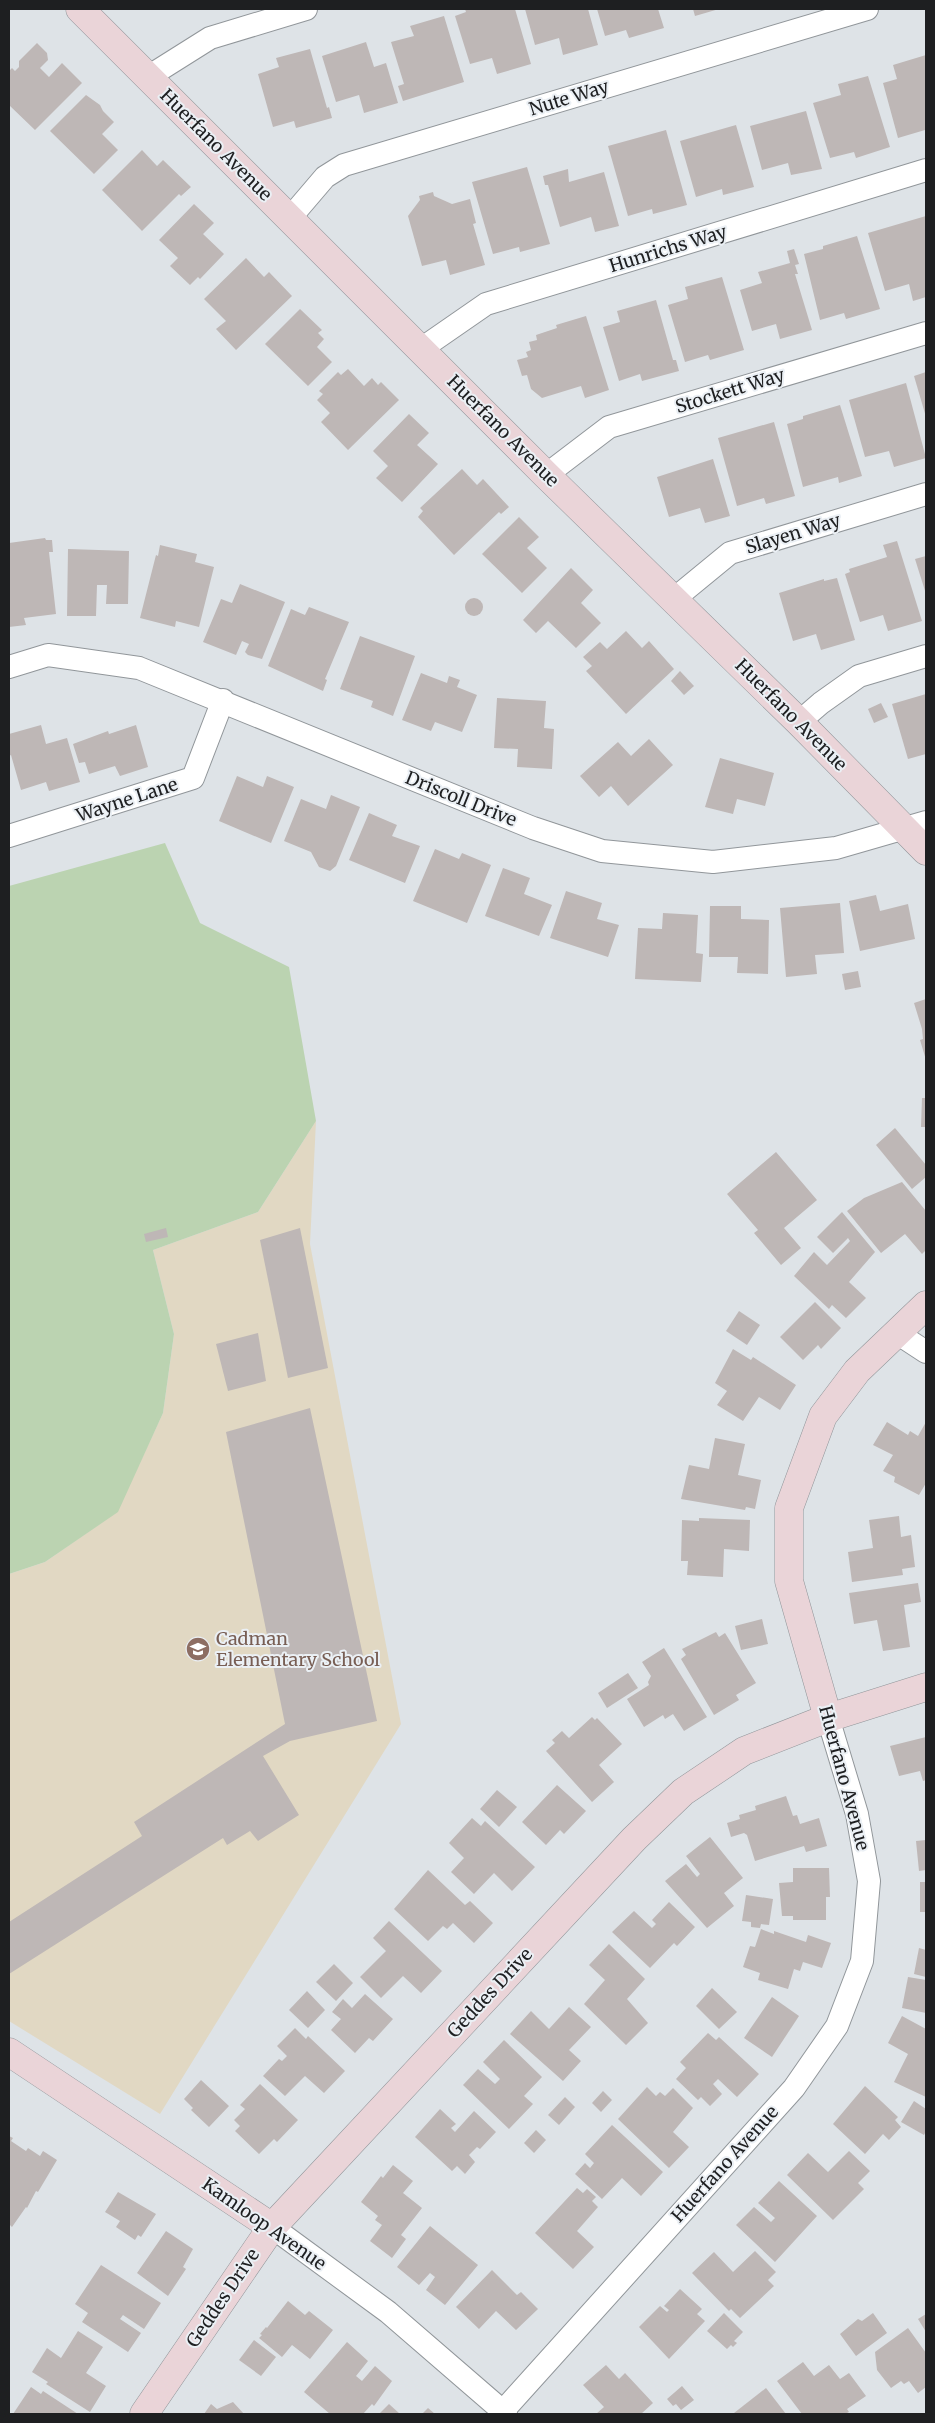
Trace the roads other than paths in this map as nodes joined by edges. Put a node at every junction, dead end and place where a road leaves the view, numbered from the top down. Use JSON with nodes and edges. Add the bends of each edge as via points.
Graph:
{"nodes":[{"id":1,"x":80,"y":9,"type":"edge"},
{"id":2,"x":306,"y":9,"type":"edge"},
{"id":3,"x":867,"y":9,"type":"edge"},
{"id":4,"x":148,"y":77,"type":"junction"},
{"id":5,"x":926,"y":170,"type":"edge"},
{"id":6,"x":290,"y":218,"type":"junction"},
{"id":7,"x":926,"y":333,"type":"edge"},
{"id":8,"x":421,"y":349,"type":"junction"},
{"id":9,"x":546,"y":475,"type":"junction"},
{"id":10,"x":926,"y":494,"type":"edge"},
{"id":11,"x":674,"y":599,"type":"junction"},
{"id":12,"x":926,"y":656,"type":"edge"},
{"id":13,"x":9,"y":666,"type":"edge"},
{"id":14,"x":223,"y":700,"type":"junction"},
{"id":15,"x":800,"y":722,"type":"junction"},
{"id":16,"x":915,"y":826,"type":"edge"},
{"id":17,"x":9,"y":836,"type":"edge"},
{"id":18,"x":926,"y":851,"type":"edge"},
{"id":19,"x":926,"y":1305,"type":"edge"},
{"id":20,"x":897,"y":1333,"type":"junction"},
{"id":21,"x":926,"y":1352,"type":"edge"},
{"id":22,"x":926,"y":1687,"type":"edge"},
{"id":23,"x":828,"y":1718,"type":"junction"},
{"id":24,"x":9,"y":2052,"type":"edge"},
{"id":25,"x":272,"y":2227,"type":"junction"},
{"id":26,"x":504,"y":2413,"type":"edge"},
{"id":27,"x":144,"y":2414,"type":"edge"}],
"edges":[{"from":1,"to":4,"type":"street","name":"Huerfano Avenue"},
{"from":2,"to":4,"type":"street","via":[[210,38]]},
{"from":3,"to":6,"type":"street","name":"Nute Way","via":[[344,165],[326,177]]},
{"from":4,"to":6,"type":"street","name":"Huerfano Avenue"},
{"from":5,"to":8,"type":"street","name":"Hunrichs Way","via":[[486,304]]},
{"from":6,"to":8,"type":"street","name":"Huerfano Avenue"},
{"from":7,"to":9,"type":"street","name":"Stockett Way","via":[[609,427]]},
{"from":8,"to":9,"type":"street","name":"Huerfano Avenue"},
{"from":9,"to":11,"type":"street","name":"Huerfano Avenue"},
{"from":10,"to":11,"type":"street","name":"Slayen Way","via":[[730,553]]},
{"from":11,"to":15,"type":"street","name":"Huerfano Avenue"},
{"from":12,"to":15,"type":"street","via":[[860,676]]},
{"from":13,"to":14,"type":"street","name":"Driscoll Drive","via":[[48,655],[139,668]]},
{"from":14,"to":16,"type":"street","name":"Driscoll Drive","via":[[533,828],[602,851],[713,862],[836,848]]},
{"from":14,"to":17,"type":"street","name":"Wayne Lane","via":[[193,778]]},
{"from":15,"to":16,"type":"street","name":"Huerfano Avenue"},
{"from":16,"to":18,"type":"street","name":"Huerfano Avenue"},
{"from":19,"to":20,"type":"street","name":"Huerfano Avenue"},
{"from":20,"to":21,"type":"street"},
{"from":20,"to":23,"type":"street","name":"Huerfano Avenue","via":[[857,1370],[823,1416],[789,1508],[789,1581]]},
{"from":22,"to":23,"type":"street","name":"Geddes Drive"},
{"from":23,"to":25,"type":"street","name":"Geddes Drive","via":[[744,1751],[683,1792],[627,1847]]},
{"from":23,"to":26,"type":"street","name":"Huerfano Avenue","via":[[857,1814],[869,1881],[862,1961],[837,2026],[794,2088]]},
{"from":24,"to":25,"type":"street","name":"Kamloop Avenue"},
{"from":25,"to":26,"type":"street","name":"Kamloop Avenue","via":[[388,2312]]},
{"from":25,"to":27,"type":"street","name":"Geddes Drive"}]}
